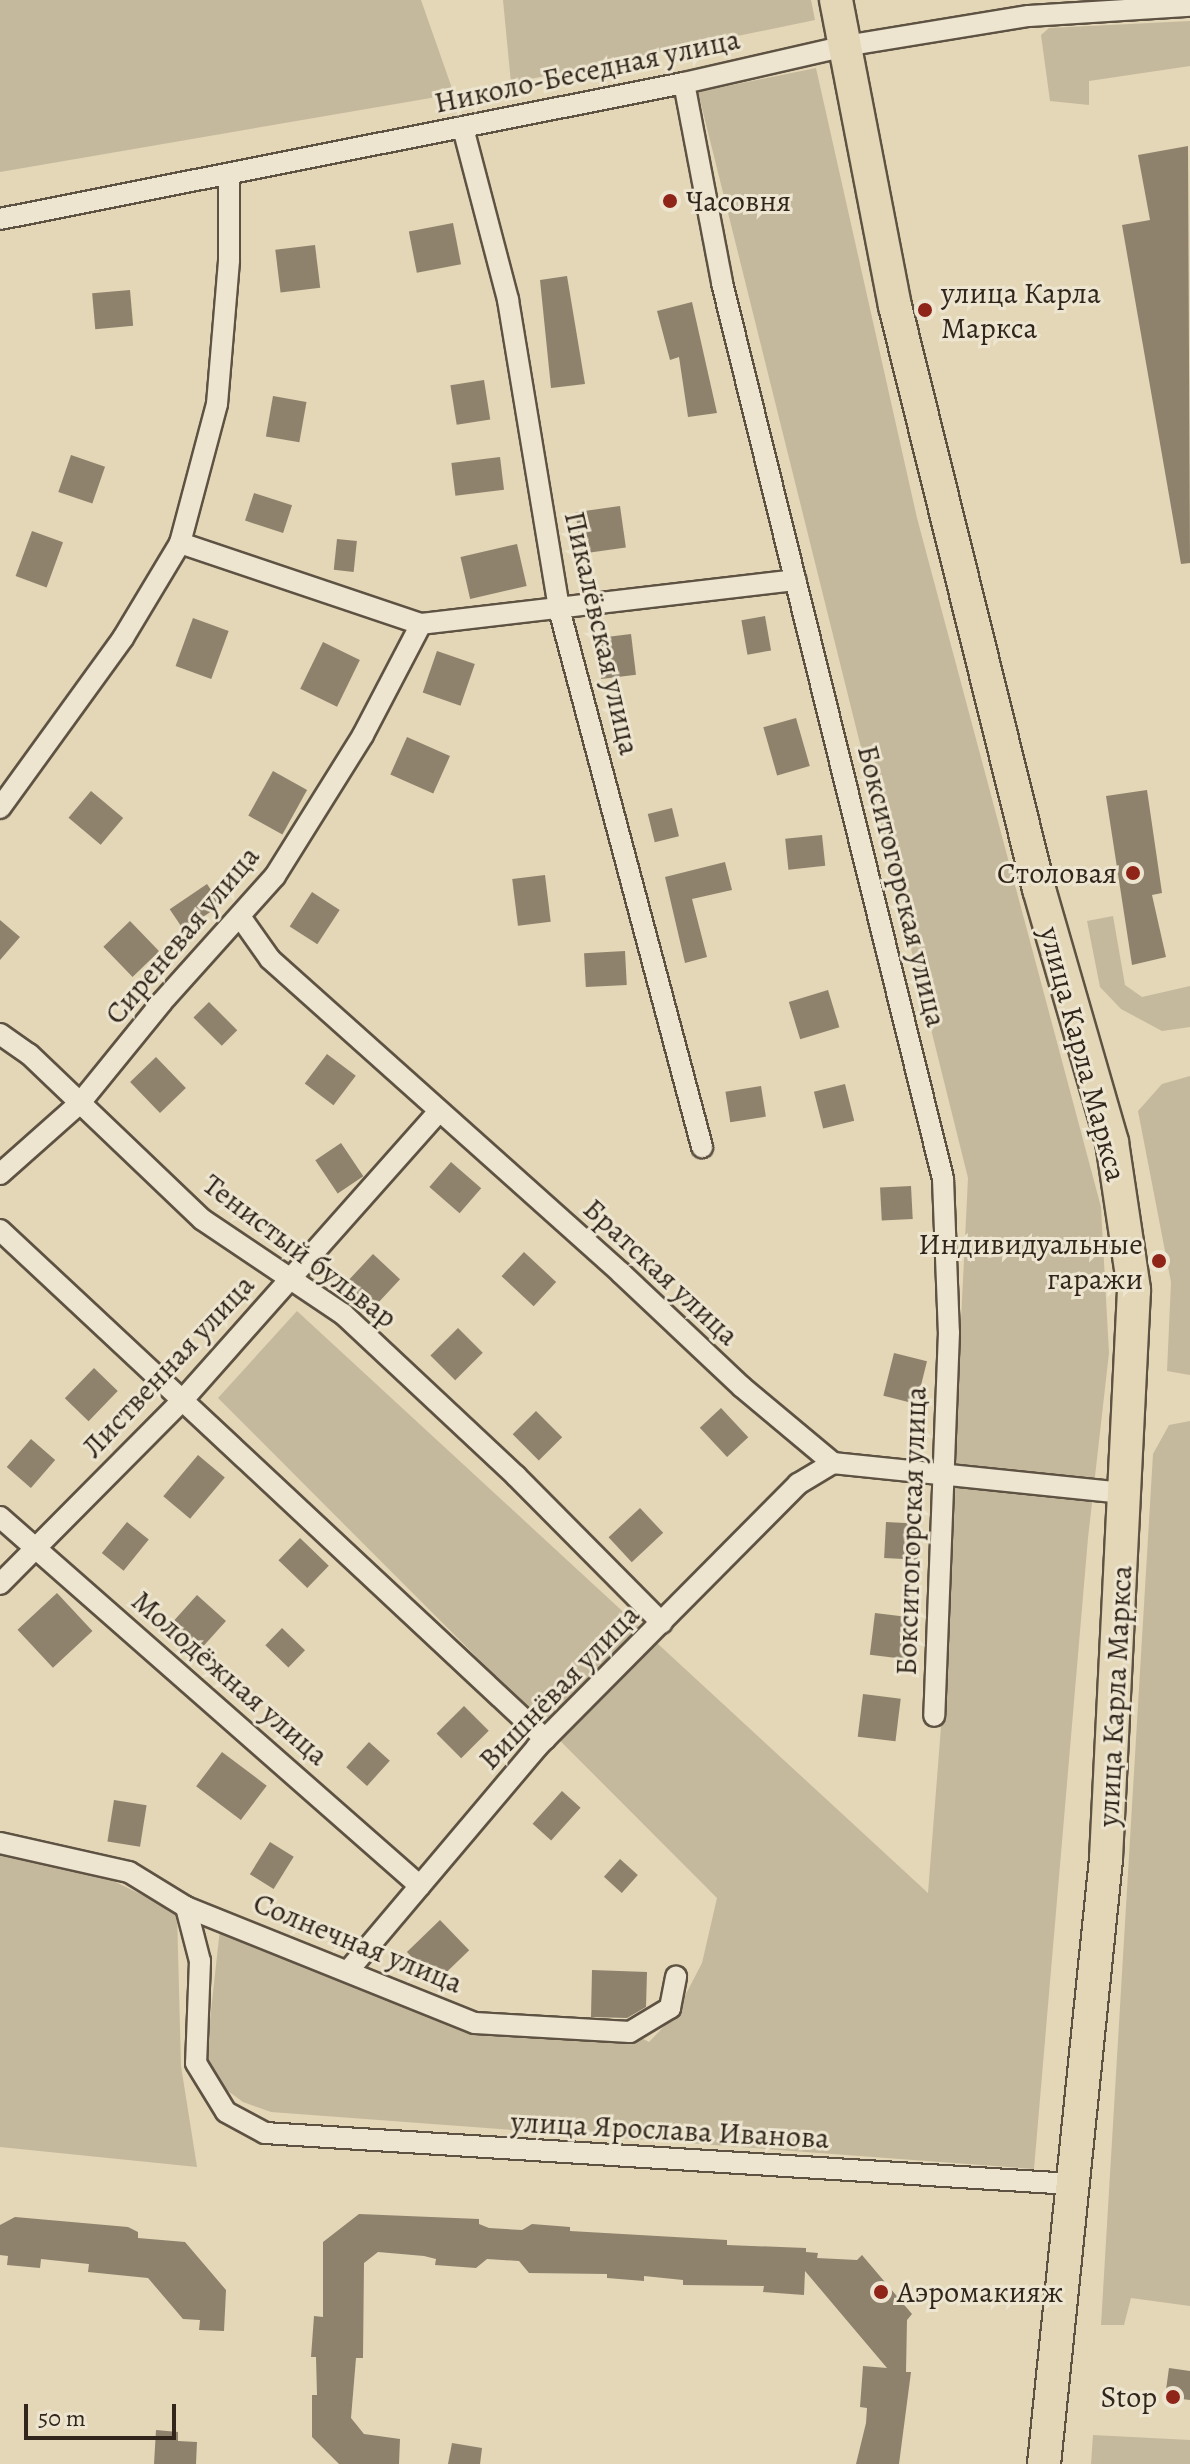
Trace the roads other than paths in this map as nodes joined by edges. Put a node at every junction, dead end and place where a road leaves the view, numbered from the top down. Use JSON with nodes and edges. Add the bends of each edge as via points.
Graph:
{"nodes":[{"id":1,"x":836,"y":0,"type":"edge"},
{"id":2,"x":1190,"y":6,"type":"edge"},
{"id":3,"x":845,"y":46,"type":"junction"},
{"id":4,"x":684,"y":83,"type":"junction"},
{"id":5,"x":463,"y":128,"type":"junction"},
{"id":6,"x":229,"y":174,"type":"junction"},
{"id":7,"x":0,"y":219,"type":"edge"},
{"id":8,"x":180,"y":543,"type":"junction"},
{"id":9,"x":795,"y":580,"type":"junction"},
{"id":10,"x":559,"y":609,"type":"junction"},
{"id":11,"x":421,"y":624,"type":"junction"},
{"id":12,"x":0,"y":808,"type":"edge"},
{"id":13,"x":241,"y":918,"type":"junction"},
{"id":14,"x":0,"y":1034,"type":"edge"},
{"id":15,"x":80,"y":1103,"type":"junction"},
{"id":16,"x":438,"y":1112,"type":"junction"},
{"id":17,"x":702,"y":1147,"type":"dead end"},
{"id":18,"x":0,"y":1174,"type":"edge"},
{"id":19,"x":0,"y":1230,"type":"edge"},
{"id":20,"x":290,"y":1278,"type":"junction"},
{"id":21,"x":180,"y":1403,"type":"junction"},
{"id":22,"x":833,"y":1463,"type":"junction"},
{"id":23,"x":941,"y":1474,"type":"junction"},
{"id":24,"x":1125,"y":1493,"type":"junction"},
{"id":25,"x":0,"y":1517,"type":"edge"},
{"id":26,"x":35,"y":1549,"type":"junction"},
{"id":27,"x":0,"y":1584,"type":"edge"},
{"id":28,"x":662,"y":1623,"type":"junction"},
{"id":29,"x":934,"y":1716,"type":"dead end"},
{"id":30,"x":545,"y":1739,"type":"junction"},
{"id":31,"x":0,"y":1843,"type":"edge"},
{"id":32,"x":420,"y":1886,"type":"junction"},
{"id":33,"x":186,"y":1907,"type":"junction"},
{"id":34,"x":348,"y":1971,"type":"junction"},
{"id":35,"x":676,"y":1977,"type":"dead end"},
{"id":36,"x":1071,"y":2184,"type":"junction"},
{"id":37,"x":1044,"y":2464,"type":"edge"}],
"edges":[{"from":1,"to":3,"type":"main road","name":"улица Карла Маркса"},
{"from":2,"to":3,"type":"street","name":"Николо-Беседная улица","via":[[1029,16]]},
{"from":3,"to":4,"type":"street","name":"Николо-Беседная улица"},
{"from":3,"to":24,"type":"main road","name":"улица Карла Маркса","via":[[919,407],[1039,889],[1112,1142],[1134,1290]]},
{"from":4,"to":5,"type":"street","name":"Николо-Беседная улица"},
{"from":4,"to":9,"type":"street","name":"Бокситогорская улица","via":[[722,283]]},
{"from":5,"to":6,"type":"street","name":"Николо-Беседная улица"},
{"from":5,"to":10,"type":"street","name":"Пикалёвская улица","via":[[508,300]]},
{"from":6,"to":7,"type":"street","name":"Николо-Беседная улица"},
{"from":6,"to":8,"type":"street","via":[[229,260],[217,404]]},
{"from":8,"to":11,"type":"street"},
{"from":8,"to":12,"type":"street","via":[[123,638]]},
{"from":9,"to":10,"type":"street"},
{"from":9,"to":23,"type":"street","name":"Бокситогорская улица","via":[[943,1179],[949,1332]]},
{"from":10,"to":11,"type":"street"},
{"from":10,"to":17,"type":"street","name":"Пикалёвская улица"},
{"from":11,"to":13,"type":"street","name":"Сиреневая улица","via":[[363,735],[275,876]]},
{"from":13,"to":15,"type":"street","name":"Сиреневая улица","via":[[162,1002]]},
{"from":13,"to":16,"type":"street","name":"Братская улица","via":[[270,959]]},
{"from":14,"to":15,"type":"street","name":"Тенистый бульвар"},
{"from":15,"to":18,"type":"street","name":"Сиреневая улица"},
{"from":15,"to":20,"type":"street","name":"Тенистый бульвар","via":[[203,1220]]},
{"from":16,"to":20,"type":"street","name":"Лиственная улица"},
{"from":16,"to":22,"type":"street","name":"Братская улица"},
{"from":19,"to":21,"type":"street"},
{"from":20,"to":21,"type":"street","name":"Лиственная улица"},
{"from":20,"to":28,"type":"street","name":"Тенистый бульвар","via":[[343,1314],[516,1476]]},
{"from":21,"to":26,"type":"street","name":"Лиственная улица"},
{"from":21,"to":30,"type":"street","via":[[244,1453]]},
{"from":22,"to":23,"type":"street"},
{"from":22,"to":28,"type":"street","name":"Вишнёвая улица","via":[[798,1484]]},
{"from":23,"to":24,"type":"street"},
{"from":23,"to":29,"type":"street","name":"Бокситогорская улица"},
{"from":24,"to":36,"type":"main road","name":"улица Карла Маркса","via":[[1106,1859]]},
{"from":25,"to":26,"type":"street","name":"Молодёжная улица"},
{"from":26,"to":27,"type":"street","name":"Лиственная улица"},
{"from":26,"to":32,"type":"street","name":"Молодёжная улица"},
{"from":28,"to":30,"type":"street","name":"Вишнёвая улица"},
{"from":30,"to":32,"type":"street","name":"Вишнёвая улица"},
{"from":31,"to":33,"type":"street","name":"Солнечная улица","via":[[129,1872]]},
{"from":32,"to":34,"type":"street","name":"Вишнёвая улица"},
{"from":33,"to":34,"type":"street","name":"Солнечная улица"},
{"from":33,"to":36,"type":"street","name":"улица Ярослава Иванова","via":[[200,1961],[196,2063],[226,2112],[265,2133]]},
{"from":34,"to":35,"type":"street","name":"Солнечная улица","via":[[475,2023],[630,2032],[670,2008]]},
{"from":36,"to":37,"type":"main road","name":"улица Карла Маркса"}]}
